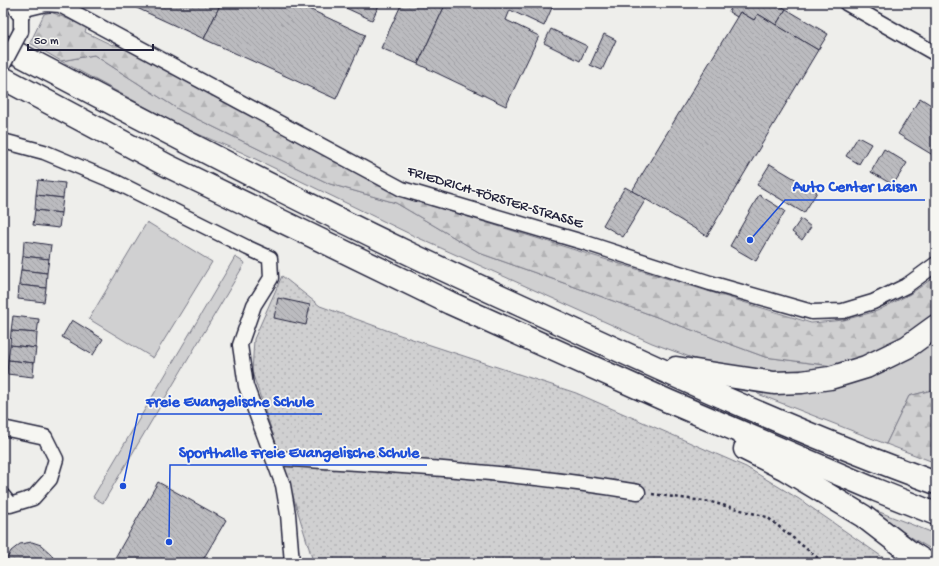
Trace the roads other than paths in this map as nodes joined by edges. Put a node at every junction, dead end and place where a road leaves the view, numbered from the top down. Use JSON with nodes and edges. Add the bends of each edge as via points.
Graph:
{"nodes":[{"id":1,"x":846,"y":3,"type":"edge"},
{"id":2,"x":20,"y":15,"type":"edge"},
{"id":3,"x":3,"y":46,"type":"edge"},
{"id":4,"x":936,"y":54,"type":"edge"},
{"id":5,"x":3,"y":65,"type":"edge"},
{"id":6,"x":3,"y":78,"type":"edge"},
{"id":7,"x":3,"y":141,"type":"edge"},
{"id":8,"x":936,"y":264,"type":"edge"},
{"id":9,"x":936,"y":326,"type":"edge"},
{"id":10,"x":643,"y":362,"type":"junction"},
{"id":11,"x":668,"y":401,"type":"junction"},
{"id":12,"x":3,"y":428,"type":"edge"},
{"id":13,"x":274,"y":458,"type":"junction"},
{"id":14,"x":936,"y":483,"type":"edge"},
{"id":15,"x":638,"y":492,"type":"road end"},
{"id":16,"x":3,"y":496,"type":"edge"},
{"id":17,"x":936,"y":514,"type":"edge"},
{"id":18,"x":292,"y":563,"type":"edge"},
{"id":19,"x":927,"y":563,"type":"edge"}],
"edges":[{"from":1,"to":4,"type":"street"},
{"from":2,"to":5,"type":"street","bridge":true},
{"from":2,"to":8,"type":"street","name":"FRIEDRICH-FÖRSTER-STRASSE","via":[[46,4],[60,5],[402,189],[812,312],[843,311],[873,302],[906,286]]},
{"from":3,"to":10,"type":"highway","via":[[405,252]]},
{"from":6,"to":11,"type":"highway","via":[[168,166],[450,303]]},
{"from":7,"to":13,"type":"street","via":[[44,152],[118,183],[270,258],[271,278],[254,305],[240,345],[246,386]]},
{"from":9,"to":10,"type":"highway","via":[[907,347],[866,367],[830,378],[802,382],[774,383]]},
{"from":10,"to":14,"type":"highway","via":[[887,465]]},
{"from":11,"to":17,"type":"highway"},
{"from":11,"to":19,"type":"highway","via":[[718,437],[785,469],[863,516]]},
{"from":12,"to":16,"type":"street","via":[[45,438],[56,459],[50,478],[33,498],[10,505]]},
{"from":13,"to":15,"type":"street","via":[[461,470]]},
{"from":13,"to":18,"type":"street","via":[[283,485],[288,514]]}]}
